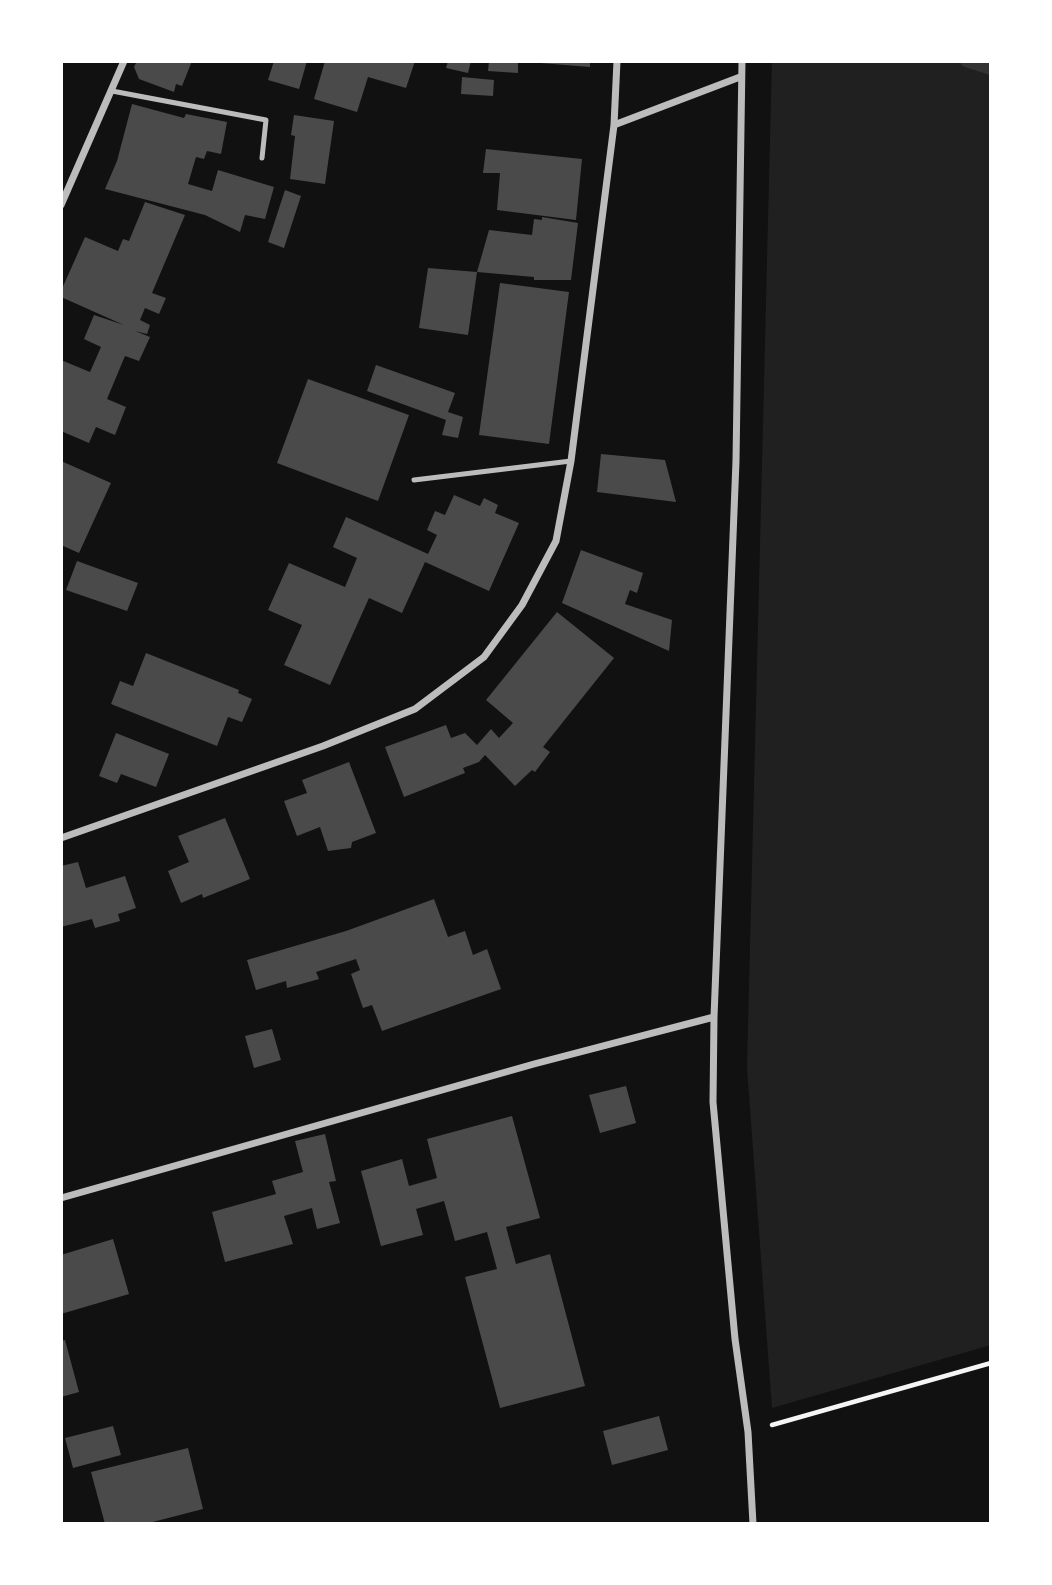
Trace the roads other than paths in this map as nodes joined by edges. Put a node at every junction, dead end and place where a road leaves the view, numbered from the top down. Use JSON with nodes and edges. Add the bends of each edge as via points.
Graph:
{"nodes":[{"id":1,"x":124,"y":61,"type":"edge"},
{"id":2,"x":617,"y":61,"type":"edge"},
{"id":3,"x":741,"y":61,"type":"edge"},
{"id":4,"x":740,"y":77,"type":"junction"},
{"id":5,"x":112,"y":91,"type":"junction"},
{"id":6,"x":614,"y":125,"type":"junction"},
{"id":7,"x":262,"y":158,"type":"dead end"},
{"id":8,"x":61,"y":205,"type":"edge"},
{"id":9,"x":571,"y":461,"type":"junction"},
{"id":10,"x":414,"y":480,"type":"dead end"},
{"id":11,"x":61,"y":838,"type":"edge"},
{"id":12,"x":714,"y":1017,"type":"junction"},
{"id":13,"x":61,"y":1198,"type":"edge"},
{"id":14,"x":753,"y":1524,"type":"edge"}],
"edges":[{"from":1,"to":5,"type":"street"},
{"from":2,"to":6,"type":"street"},
{"from":3,"to":4,"type":"street"},
{"from":4,"to":6,"type":"street"},
{"from":4,"to":12,"type":"street","via":[[736,461]]},
{"from":5,"to":7,"type":"lane","via":[[266,120]]},
{"from":5,"to":8,"type":"street"},
{"from":6,"to":9,"type":"street"},
{"from":9,"to":10,"type":"lane"},
{"from":9,"to":11,"type":"street","via":[[556,541],[522,605],[484,657],[415,709]]},
{"from":12,"to":13,"type":"street"},
{"from":12,"to":14,"type":"street","via":[[713,1102],[748,1432]]}]}
